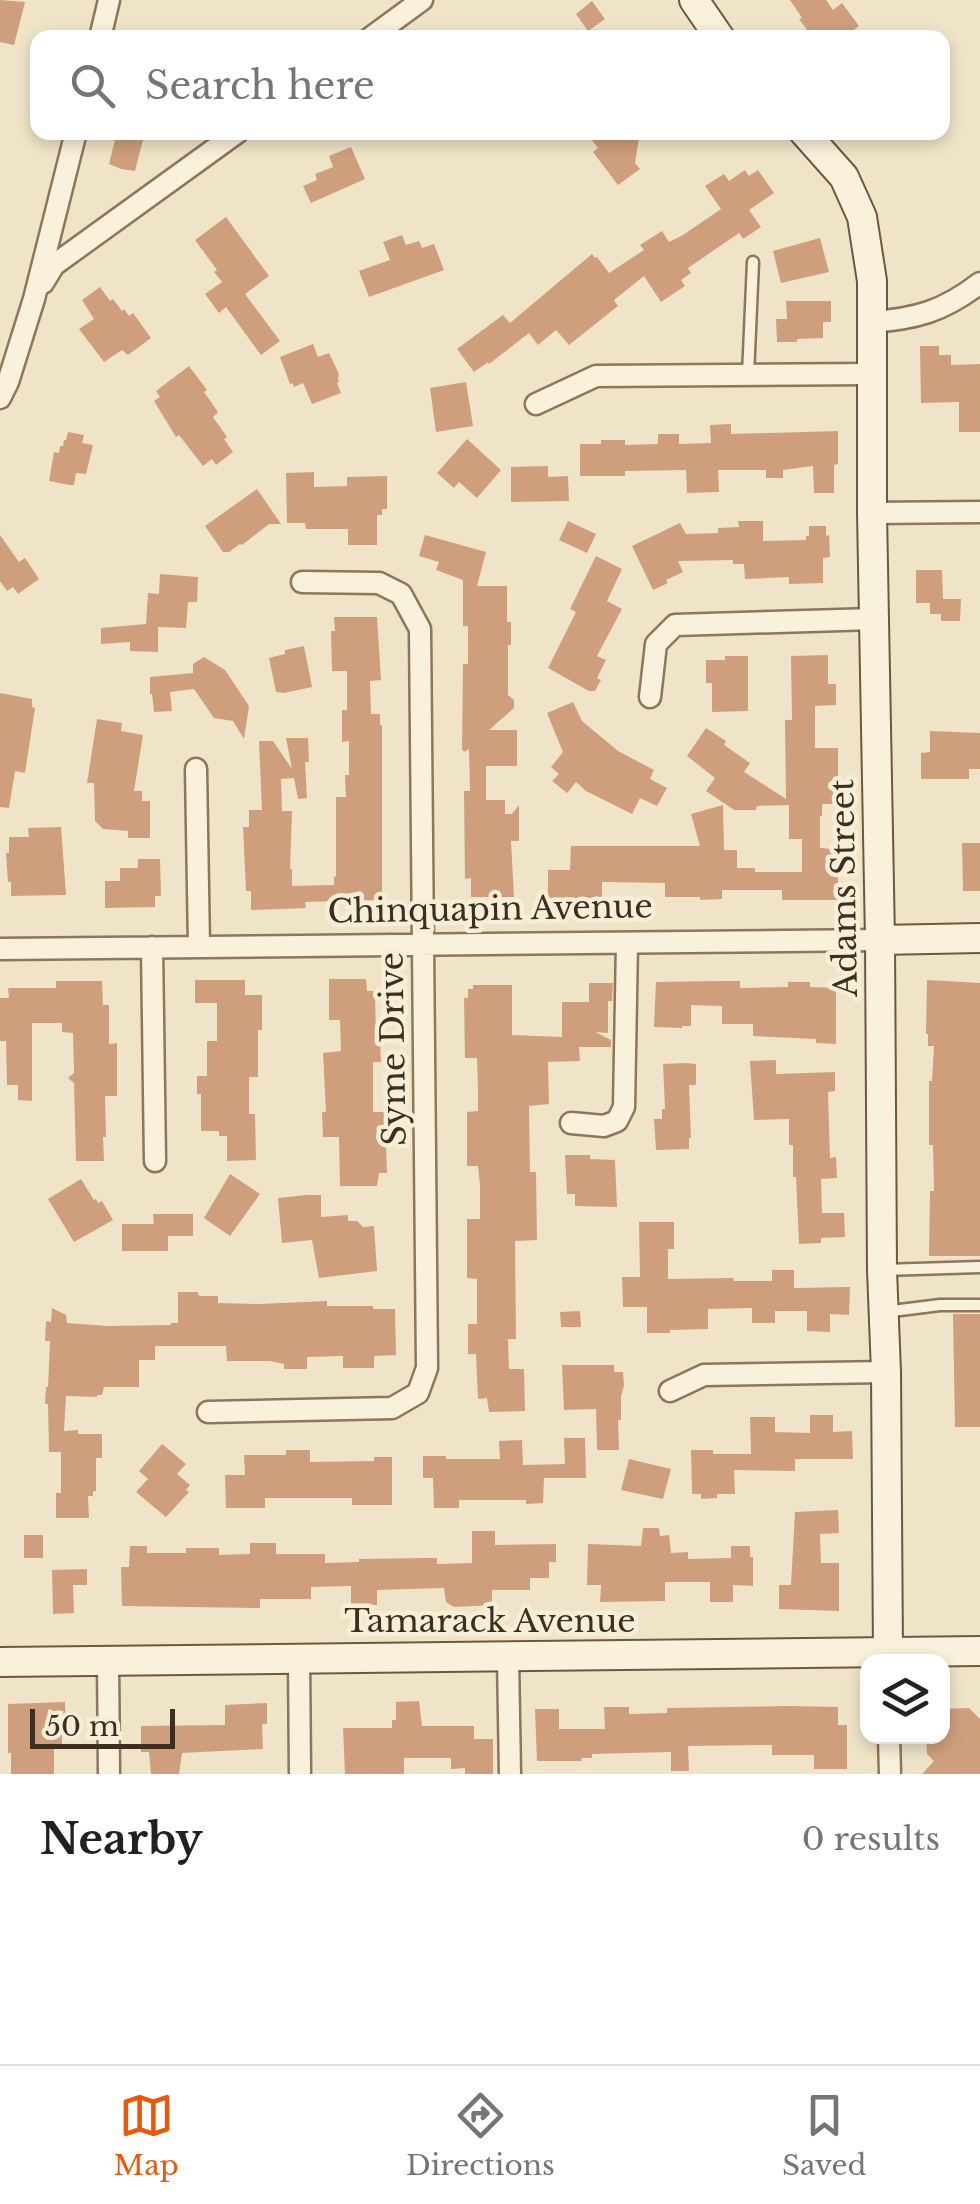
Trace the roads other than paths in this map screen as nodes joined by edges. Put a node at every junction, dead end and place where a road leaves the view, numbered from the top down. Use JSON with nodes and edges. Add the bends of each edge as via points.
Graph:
{"nodes":[{"id":1,"x":110,"y":0,"type":"edge"},
{"id":2,"x":422,"y":0,"type":"edge"},
{"id":3,"x":694,"y":0,"type":"edge"},
{"id":4,"x":102,"y":30,"type":"edge"},
{"id":5,"x":381,"y":30,"type":"edge"},
{"id":6,"x":715,"y":30,"type":"edge"},
{"id":7,"x":74,"y":140,"type":"edge"},
{"id":8,"x":227,"y":140,"type":"edge"},
{"id":9,"x":811,"y":140,"type":"edge"},
{"id":10,"x":754,"y":262,"type":"dead end"},
{"id":11,"x":980,"y":282,"type":"edge"},
{"id":12,"x":34,"y":299,"type":"junction"},
{"id":13,"x":871,"y":322,"type":"junction"},
{"id":14,"x":872,"y":374,"type":"junction"},
{"id":15,"x":748,"y":375,"type":"junction"},
{"id":16,"x":0,"y":398,"type":"edge"},
{"id":17,"x":536,"y":404,"type":"dead end"},
{"id":18,"x":872,"y":512,"type":"junction"},
{"id":19,"x":980,"y":512,"type":"edge"},
{"id":20,"x":302,"y":582,"type":"dead end"},
{"id":21,"x":874,"y":618,"type":"junction"},
{"id":22,"x":650,"y":697,"type":"dead end"},
{"id":23,"x":196,"y":768,"type":"dead end"},
{"id":24,"x":980,"y":938,"type":"edge"},
{"id":25,"x":880,"y":940,"type":"junction"},
{"id":26,"x":627,"y":942,"type":"junction"},
{"id":27,"x":421,"y":945,"type":"junction"},
{"id":28,"x":152,"y":947,"type":"junction"},
{"id":29,"x":199,"y":947,"type":"junction"},
{"id":30,"x":0,"y":950,"type":"edge"},
{"id":31,"x":571,"y":1122,"type":"dead end"},
{"id":32,"x":156,"y":1160,"type":"dead end"},
{"id":33,"x":980,"y":1267,"type":"edge"},
{"id":34,"x":882,"y":1270,"type":"junction"},
{"id":35,"x":980,"y":1305,"type":"edge"},
{"id":36,"x":883,"y":1312,"type":"junction"},
{"id":37,"x":886,"y":1372,"type":"junction"},
{"id":38,"x":670,"y":1391,"type":"dead end"},
{"id":39,"x":208,"y":1412,"type":"dead end"},
{"id":40,"x":980,"y":1651,"type":"edge"},
{"id":41,"x":888,"y":1654,"type":"edge"},
{"id":42,"x":934,"y":1654,"type":"edge"},
{"id":43,"x":299,"y":1657,"type":"junction"},
{"id":44,"x":860,"y":1657,"type":"edge"},
{"id":45,"x":508,"y":1658,"type":"junction"},
{"id":46,"x":108,"y":1661,"type":"junction"},
{"id":47,"x":0,"y":1662,"type":"edge"},
{"id":48,"x":889,"y":1744,"type":"edge"},
{"id":49,"x":109,"y":1774,"type":"edge"},
{"id":50,"x":300,"y":1774,"type":"edge"},
{"id":51,"x":510,"y":1774,"type":"edge"},
{"id":52,"x":890,"y":1774,"type":"edge"}],
"edges":[{"from":1,"to":4,"type":"street"},
{"from":2,"to":5,"type":"street"},
{"from":3,"to":6,"type":"street"},
{"from":7,"to":12,"type":"street"},
{"from":8,"to":12,"type":"street","via":[[54,266]]},
{"from":9,"to":13,"type":"street","name":"Adams Street","via":[[844,178],[862,217]]},
{"from":10,"to":15,"type":"lane"},
{"from":11,"to":13,"type":"street","via":[[948,305],[908,320]]},
{"from":12,"to":16,"type":"street"},
{"from":13,"to":14,"type":"street","name":"Adams Street"},
{"from":14,"to":15,"type":"street"},
{"from":14,"to":18,"type":"street","name":"Adams Street"},
{"from":15,"to":17,"type":"street","via":[[596,376]]},
{"from":18,"to":19,"type":"street"},
{"from":18,"to":21,"type":"street","name":"Adams Street"},
{"from":20,"to":27,"type":"street","name":"Syme Drive","via":[[378,583],[401,594],[420,629]]},
{"from":21,"to":22,"type":"street","via":[[675,625],[656,644]]},
{"from":21,"to":25,"type":"street","name":"Adams Street"},
{"from":23,"to":29,"type":"street"},
{"from":24,"to":25,"type":"street","name":"Chinquapin Avenue"},
{"from":25,"to":26,"type":"street","name":"Chinquapin Avenue"},
{"from":25,"to":34,"type":"street","name":"Adams Street"},
{"from":26,"to":27,"type":"street","name":"Chinquapin Avenue"},
{"from":26,"to":31,"type":"street","via":[[624,1107],[617,1121],[604,1126]]},
{"from":27,"to":29,"type":"street","name":"Chinquapin Avenue"},
{"from":27,"to":39,"type":"street","name":"Syme Drive","via":[[427,1368],[418,1393],[392,1408]]},
{"from":28,"to":29,"type":"street","name":"Chinquapin Avenue"},
{"from":28,"to":30,"type":"street","name":"Chinquapin Avenue"},
{"from":28,"to":32,"type":"street"},
{"from":33,"to":34,"type":"lane"},
{"from":34,"to":36,"type":"street","name":"Adams Street"},
{"from":35,"to":36,"type":"lane"},
{"from":36,"to":37,"type":"street","name":"Adams Street"},
{"from":37,"to":38,"type":"street","via":[[704,1375]]},
{"from":37,"to":41,"type":"street","name":"Adams Street"},
{"from":40,"to":42,"type":"street","name":"Tamarack Avenue"},
{"from":43,"to":45,"type":"street","name":"Tamarack Avenue"},
{"from":43,"to":46,"type":"street","name":"Tamarack Avenue"},
{"from":43,"to":50,"type":"street"},
{"from":44,"to":45,"type":"street","name":"Tamarack Avenue"},
{"from":45,"to":51,"type":"street"},
{"from":46,"to":47,"type":"street","name":"Tamarack Avenue"},
{"from":46,"to":49,"type":"street"},
{"from":48,"to":52,"type":"street"}]}
